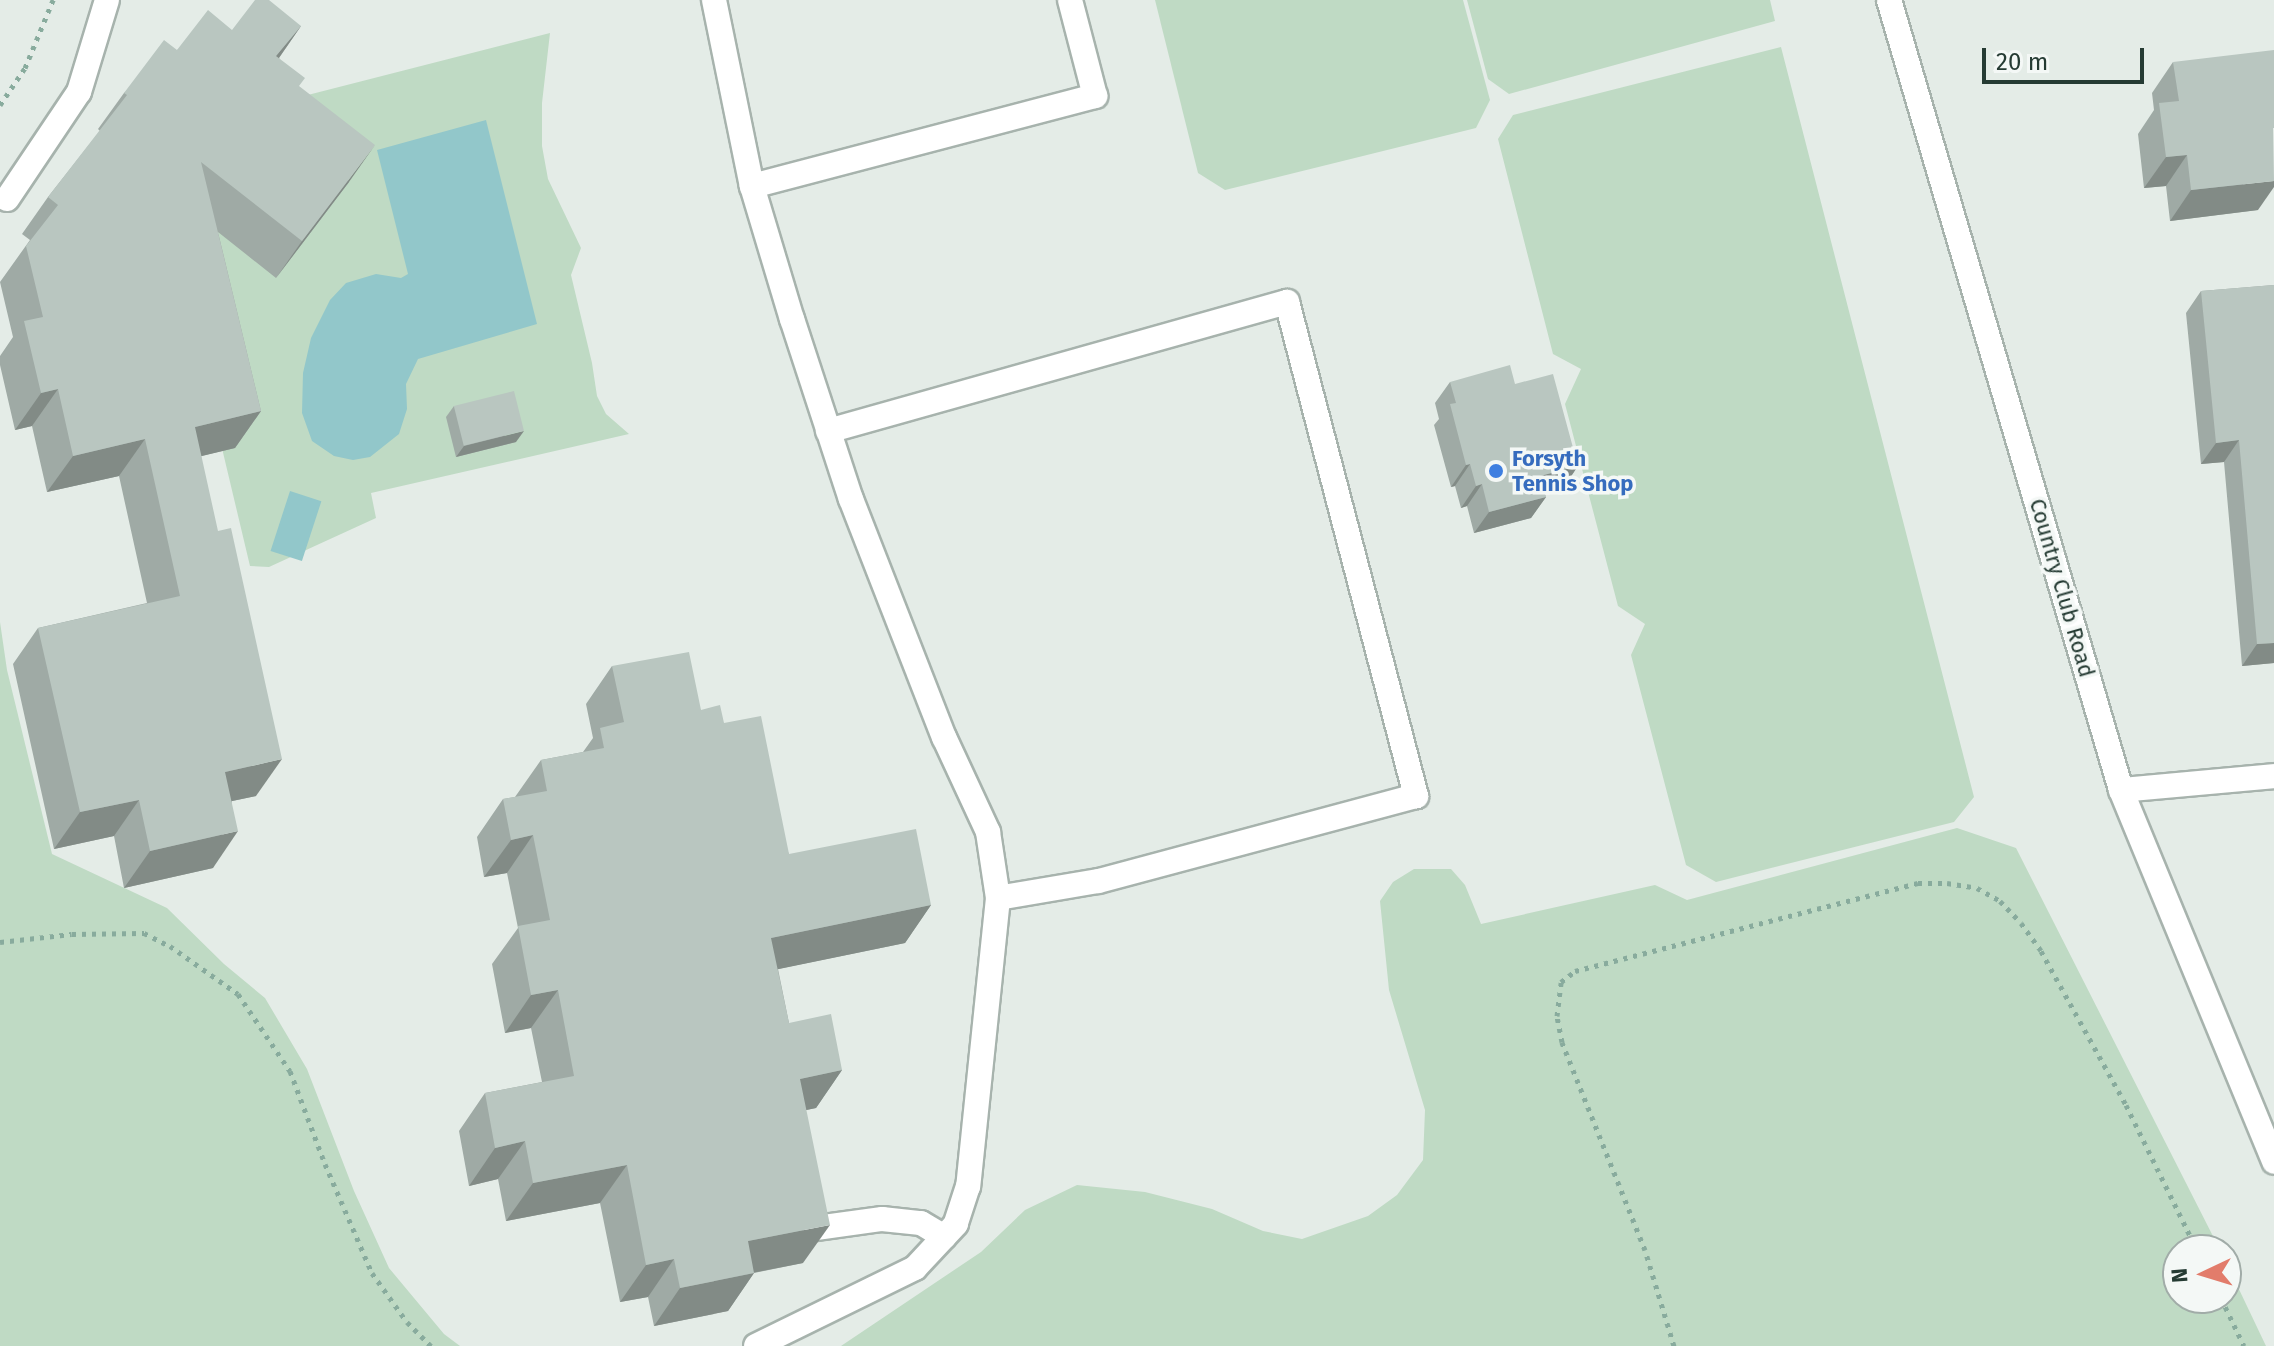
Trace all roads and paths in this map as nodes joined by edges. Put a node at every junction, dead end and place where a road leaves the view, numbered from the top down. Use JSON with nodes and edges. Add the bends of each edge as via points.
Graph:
{"nodes":[{"id":1,"x":53,"y":0,"type":"edge"},
{"id":2,"x":107,"y":0,"type":"edge"},
{"id":3,"x":714,"y":0,"type":"edge"},
{"id":4,"x":1070,"y":0,"type":"edge"},
{"id":5,"x":1889,"y":0,"type":"edge"},
{"id":6,"x":0,"y":105,"type":"edge"},
{"id":7,"x":752,"y":186,"type":"junction"},
{"id":8,"x":7,"y":199,"type":"dead end"},
{"id":9,"x":828,"y":431,"type":"junction"},
{"id":10,"x":2274,"y":776,"type":"edge"},
{"id":11,"x":2121,"y":790,"type":"junction"},
{"id":12,"x":998,"y":898,"type":"junction"},
{"id":13,"x":0,"y":942,"type":"edge"},
{"id":14,"x":2274,"y":1162,"type":"edge"},
{"id":15,"x":809,"y":1229,"type":"edge"},
{"id":16,"x":2189,"y":1234,"type":"edge"},
{"id":17,"x":944,"y":1237,"type":"junction"},
{"id":18,"x":2229,"y":1314,"type":"edge"},
{"id":19,"x":431,"y":1346,"type":"edge"},
{"id":20,"x":756,"y":1346,"type":"edge"},
{"id":21,"x":1674,"y":1346,"type":"edge"},
{"id":22,"x":2244,"y":1346,"type":"edge"}],
"edges":[{"from":1,"to":6,"type":"path","via":[[25,68]]},
{"from":2,"to":8,"type":"main road","via":[[79,92]]},
{"from":3,"to":7,"type":"main road"},
{"from":4,"to":7,"type":"main road","via":[[1095,96]]},
{"from":5,"to":11,"type":"main road","name":"Country Club Road"},
{"from":7,"to":9,"type":"main road"},
{"from":9,"to":12,"type":"main road","via":[[944,737],[988,832]]},
{"from":9,"to":12,"type":"main road","via":[[1287,302],[1416,796],[1098,881]]},
{"from":10,"to":11,"type":"main road"},
{"from":11,"to":14,"type":"main road","name":"Country Club Road"},
{"from":12,"to":17,"type":"main road","via":[[968,1186],[956,1224]]},
{"from":13,"to":19,"type":"path","via":[[144,933],[238,994],[290,1071],[372,1273]]},
{"from":15,"to":17,"type":"main road","via":[[882,1219],[921,1223]]},
{"from":16,"to":21,"type":"path","via":[[2126,1105],[2021,923],[2000,901],[1977,888],[1918,883],[1575,971],[1561,982],[1557,1016],[1562,1042],[1645,1250]]},
{"from":17,"to":20,"type":"main road","via":[[915,1268]]},
{"from":18,"to":22,"type":"path"}]}
